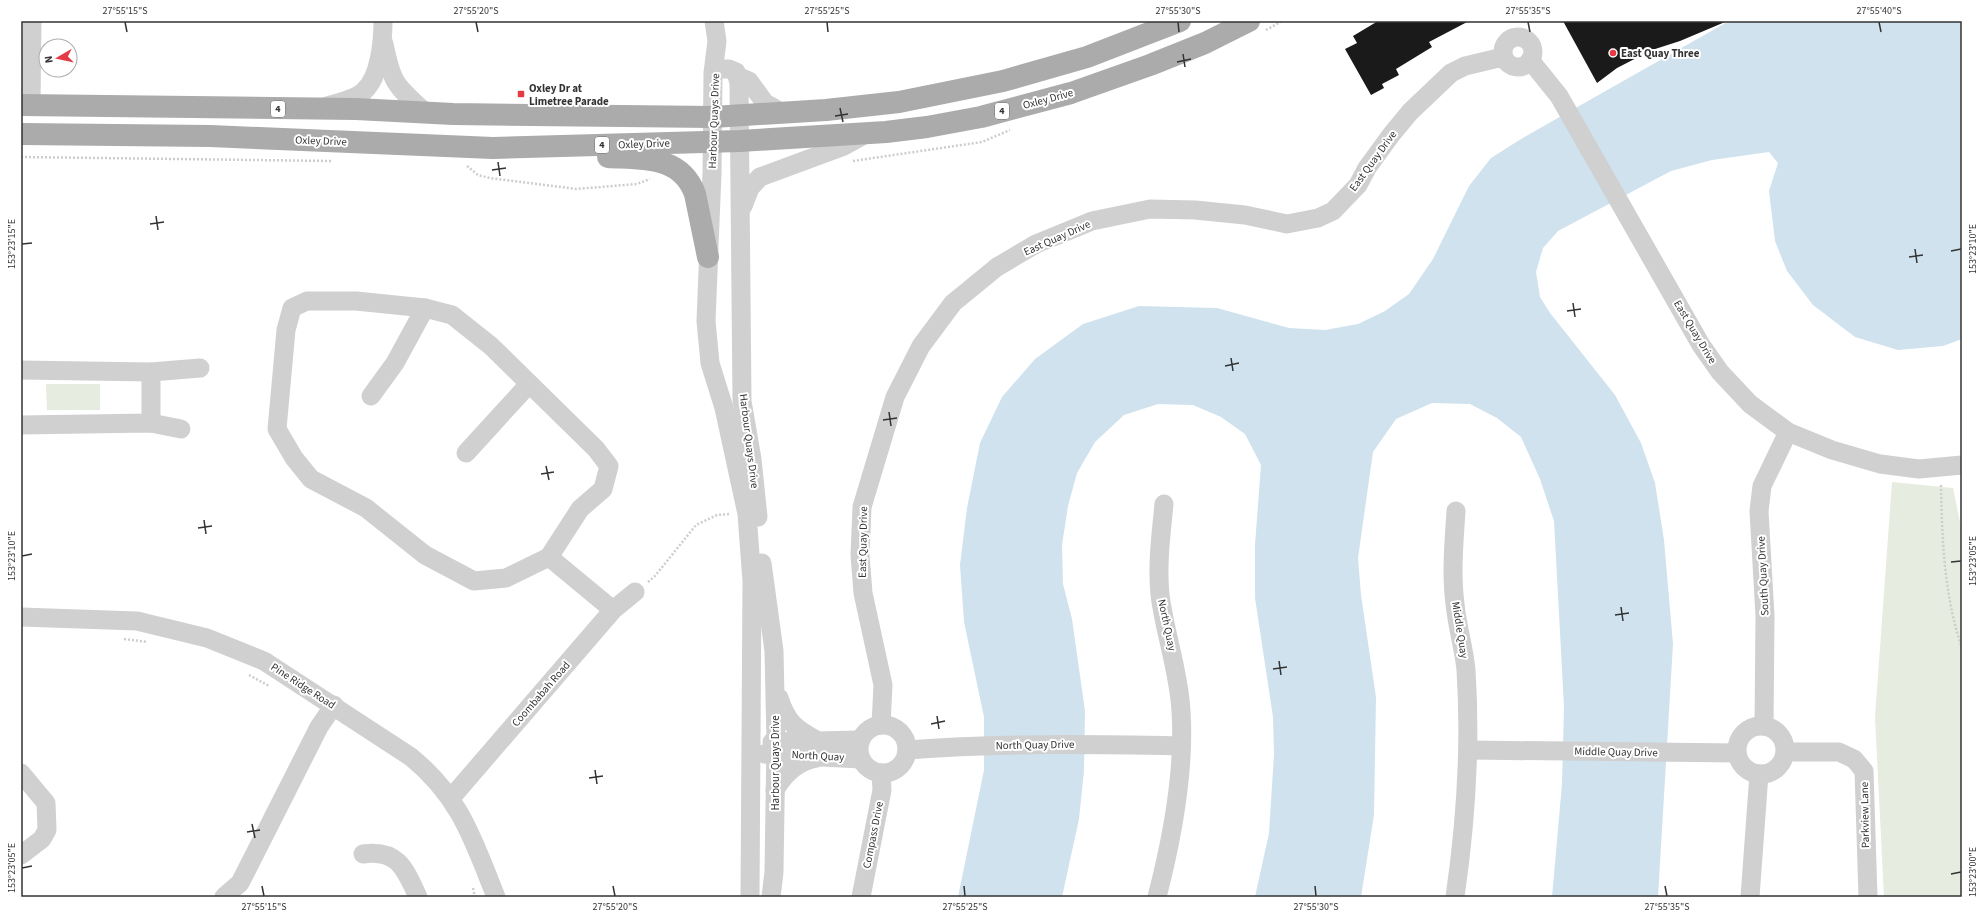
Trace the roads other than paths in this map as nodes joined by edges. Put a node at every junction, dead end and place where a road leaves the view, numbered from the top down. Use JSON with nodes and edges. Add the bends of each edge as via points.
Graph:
{"nodes":[{"id":1,"x":32,"y":21,"type":"edge"},
{"id":2,"x":383,"y":21,"type":"edge"},
{"id":3,"x":714,"y":21,"type":"edge"},
{"id":4,"x":1180,"y":21,"type":"edge"},
{"id":5,"x":1249,"y":21,"type":"edge"},
{"id":6,"x":383,"y":41,"type":"junction"},
{"id":7,"x":714,"y":69,"type":"junction"},
{"id":8,"x":738,"y":76,"type":"junction"},
{"id":9,"x":26,"y":105,"type":"edge"},
{"id":10,"x":54,"y":106,"type":"junction"},
{"id":11,"x":318,"y":109,"type":"junction"},
{"id":12,"x":426,"y":113,"type":"junction"},
{"id":13,"x":783,"y":113,"type":"junction"},
{"id":14,"x":739,"y":116,"type":"junction"},
{"id":15,"x":713,"y":117,"type":"junction"},
{"id":16,"x":21,"y":134,"type":"edge"},
{"id":17,"x":866,"y":134,"type":"junction"},
{"id":18,"x":210,"y":136,"type":"junction"},
{"id":19,"x":740,"y":141,"type":"junction"},
{"id":20,"x":712,"y":142,"type":"junction"},
{"id":21,"x":493,"y":148,"type":"junction"},
{"id":22,"x":741,"y":209,"type":"junction"},
{"id":23,"x":708,"y":257,"type":"junction"},
{"id":24,"x":425,"y":308,"type":"junction"},
{"id":25,"x":200,"y":368,"type":"dead end"},
{"id":26,"x":21,"y":370,"type":"edge"},
{"id":27,"x":151,"y":372,"type":"junction"},
{"id":28,"x":528,"y":384,"type":"junction"},
{"id":29,"x":371,"y":396,"type":"dead end"},
{"id":30,"x":151,"y":423,"type":"junction"},
{"id":31,"x":21,"y":425,"type":"edge"},
{"id":32,"x":181,"y":429,"type":"dead end"},
{"id":33,"x":1788,"y":432,"type":"junction"},
{"id":34,"x":466,"y":453,"type":"dead end"},
{"id":35,"x":1962,"y":465,"type":"edge"},
{"id":36,"x":1164,"y":504,"type":"dead end"},
{"id":37,"x":1456,"y":510,"type":"dead end"},
{"id":38,"x":550,"y":557,"type":"junction"},
{"id":39,"x":635,"y":592,"type":"road end"},
{"id":40,"x":613,"y":610,"type":"junction"},
{"id":41,"x":22,"y":618,"type":"edge"},
{"id":42,"x":775,"y":687,"type":"junction"},
{"id":43,"x":334,"y":705,"type":"junction"},
{"id":44,"x":881,"y":725,"type":"junction"},
{"id":45,"x":1764,"y":726,"type":"junction"},
{"id":46,"x":1180,"y":746,"type":"junction"},
{"id":47,"x":776,"y":748,"type":"junction"},
{"id":48,"x":750,"y":749,"type":"junction"},
{"id":49,"x":823,"y":749,"type":"junction"},
{"id":50,"x":861,"y":749,"type":"junction"},
{"id":51,"x":907,"y":750,"type":"junction"},
{"id":52,"x":1469,"y":750,"type":"junction"},
{"id":53,"x":1785,"y":752,"type":"junction"},
{"id":54,"x":1737,"y":753,"type":"junction"},
{"id":55,"x":21,"y":773,"type":"edge"},
{"id":56,"x":881,"y":773,"type":"junction"},
{"id":57,"x":1759,"y":774,"type":"junction"},
{"id":58,"x":775,"y":790,"type":"junction"},
{"id":59,"x":451,"y":798,"type":"junction"},
{"id":60,"x":363,"y":854,"type":"dead end"},
{"id":61,"x":21,"y":855,"type":"edge"},
{"id":62,"x":224,"y":897,"type":"edge"},
{"id":63,"x":418,"y":897,"type":"edge"},
{"id":64,"x":496,"y":897,"type":"edge"},
{"id":65,"x":750,"y":897,"type":"edge"},
{"id":66,"x":771,"y":897,"type":"edge"},
{"id":67,"x":861,"y":897,"type":"edge"},
{"id":68,"x":1157,"y":897,"type":"edge"},
{"id":69,"x":1455,"y":897,"type":"edge"},
{"id":70,"x":1750,"y":897,"type":"edge"},
{"id":71,"x":1868,"y":897,"type":"edge"}],
"edges":[{"from":1,"to":9,"type":"street"},
{"from":2,"to":6,"type":"street"},
{"from":3,"to":7,"type":"street","via":[[718,41]]},
{"from":4,"to":13,"type":"main road","number":"4","via":[[1087,57],[996,83],[899,102]]},
{"from":5,"to":17,"type":"main road","name":"Oxley Drive","number":"4","via":[[1164,60],[1071,93],[958,121]]},
{"from":6,"to":11,"type":"street","via":[[374,75],[364,91]]},
{"from":6,"to":12,"type":"street","via":[[395,84]]},
{"from":7,"to":8,"type":"street","name":"Harbour Quays Drive","via":[[729,69]]},
{"from":7,"to":15,"type":"street","name":"Harbour Quays Drive"},
{"from":8,"to":13,"type":"street","via":[[749,81],[765,104]]},
{"from":8,"to":14,"type":"street","name":"Harbour Quays Drive"},
{"from":9,"to":10,"type":"main road","number":"4"},
{"from":10,"to":11,"type":"main road","number":"4"},
{"from":10,"to":18,"type":"main road","via":[[66,114],[79,117],[196,121],[208,124]]},
{"from":11,"to":12,"type":"main road","number":"4"},
{"from":12,"to":15,"type":"main road","number":"4"},
{"from":13,"to":14,"type":"main road","number":"4"},
{"from":14,"to":15,"type":"main road","number":"4"},
{"from":14,"to":19,"type":"street","name":"Harbour Quays Drive"},
{"from":15,"to":20,"type":"street","name":"Harbour Quays Drive"},
{"from":16,"to":18,"type":"main road","name":"Oxley Drive","number":"4"},
{"from":17,"to":19,"type":"main road","name":"Oxley Drive","number":"4"},
{"from":17,"to":22,"type":"street","via":[[844,146],[760,177],[750,188]]},
{"from":18,"to":21,"type":"main road","name":"Oxley Drive","number":"4"},
{"from":19,"to":20,"type":"main road","name":"Oxley Drive","number":"4"},
{"from":19,"to":22,"type":"street","name":"Harbour Quays Drive"},
{"from":20,"to":21,"type":"main road","name":"Oxley Drive","number":"4"},
{"from":20,"to":23,"type":"street","name":"Harbour Quays Drive"},
{"from":21,"to":23,"type":"main road","via":[[655,160],[674,167],[692,186]]},
{"from":22,"to":42,"type":"street","name":"Harbour Quays Drive","via":[[742,401],[752,460],[763,576],[774,651]]},
{"from":23,"to":48,"type":"street","name":"Harbour Quays Drive","via":[[706,321],[710,363],[724,408],[747,514],[752,581]]},
{"from":24,"to":28,"type":"street","via":[[452,315],[492,346]]},
{"from":24,"to":29,"type":"street","via":[[396,364]]},
{"from":24,"to":38,"type":"street","via":[[356,301],[307,301],[292,308],[286,330],[277,429],[294,458],[311,479],[366,508],[425,555],[474,582],[506,578]]},
{"from":25,"to":27,"type":"street"},
{"from":26,"to":27,"type":"street"},
{"from":27,"to":30,"type":"street"},
{"from":28,"to":34,"type":"street"},
{"from":28,"to":38,"type":"street","via":[[596,449],[609,466],[603,489],[580,509]]},
{"from":30,"to":31,"type":"street"},
{"from":30,"to":32,"type":"street"},
{"from":33,"to":35,"type":"street","name":"East Quay Drive","via":[[1832,450],[1880,464],[1919,469]]},
{"from":33,"to":44,"type":"street","name":"East Quay Drive","via":[[1750,404],[1720,372],[1701,345],[1559,96],[1530,60],[1524,66],[1516,67],[1508,64],[1503,57],[1465,66],[1451,73],[1410,112],[1390,135],[1353,190],[1333,211],[1318,218],[1287,224],[1195,210],[1150,209],[1092,222],[1036,244],[997,267],[953,304],[921,346],[894,397],[862,507],[860,555],[863,593],[883,685]]},
{"from":33,"to":45,"type":"street","name":"South Quay Drive","via":[[1762,486],[1759,511],[1765,616]]},
{"from":36,"to":46,"type":"street","name":"North Quay","via":[[1158,564],[1160,596],[1181,711]]},
{"from":37,"to":52,"type":"street","name":"Middle Quay","via":[[1452,571],[1466,668]]},
{"from":38,"to":40,"type":"street"},
{"from":39,"to":40,"type":"street","name":"Coombabah Road"},
{"from":40,"to":59,"type":"street","name":"Coombabah Road"},
{"from":41,"to":43,"type":"street","name":"Pine Ridge Road","via":[[137,621],[183,631],[232,647],[264,661]]},
{"from":42,"to":47,"type":"street","name":"Harbour Quays Drive"},
{"from":42,"to":49,"type":"street","via":[[783,711],[790,722]]},
{"from":43,"to":59,"type":"street","name":"Pine Ridge Road","via":[[411,757]]},
{"from":43,"to":62,"type":"street","via":[[319,727],[240,883]]},
{"from":44,"to":50,"type":"street","via":[[866,731]]},
{"from":44,"to":51,"type":"street","via":[[897,729]]},
{"from":45,"to":53,"type":"street","via":[[1780,736]]},
{"from":45,"to":54,"type":"street","via":[[1749,729],[1743,735]]},
{"from":46,"to":51,"type":"street","name":"North Quay Drive","via":[[965,746]]},
{"from":46,"to":68,"type":"street","name":"North Quay","via":[[1175,816]]},
{"from":47,"to":48,"type":"street","name":"North Quay"},
{"from":47,"to":49,"type":"street","name":"North Quay"},
{"from":47,"to":58,"type":"street","name":"Harbour Quays Drive"},
{"from":48,"to":65,"type":"street","name":"Harbour Quays Drive"},
{"from":49,"to":50,"type":"street","name":"North Quay"},
{"from":49,"to":58,"type":"street","via":[[799,764]]},
{"from":50,"to":56,"type":"street","via":[[869,768]]},
{"from":51,"to":56,"type":"street","via":[[899,767]]},
{"from":52,"to":54,"type":"street","name":"Middle Quay Drive"},
{"from":52,"to":69,"type":"street","name":"Middle Quay","via":[[1463,843]]},
{"from":53,"to":57,"type":"street","via":[[1776,769]]},
{"from":53,"to":71,"type":"street","name":"Parkview Lane","via":[[1839,752],[1854,759],[1864,771]]},
{"from":54,"to":57,"type":"street","via":[[1740,762],[1746,768]]},
{"from":55,"to":61,"type":"street","via":[[46,803],[47,830],[42,839]]},
{"from":56,"to":67,"type":"street","name":"Compass Drive","via":[[882,790]]},
{"from":57,"to":70,"type":"street"},
{"from":58,"to":66,"type":"street","name":"Harbour Quays Drive","via":[[774,872]]},
{"from":59,"to":64,"type":"street","name":"Pine Ridge Road","via":[[461,814]]},
{"from":60,"to":63,"type":"street","via":[[385,854],[398,861],[407,873]]}]}
